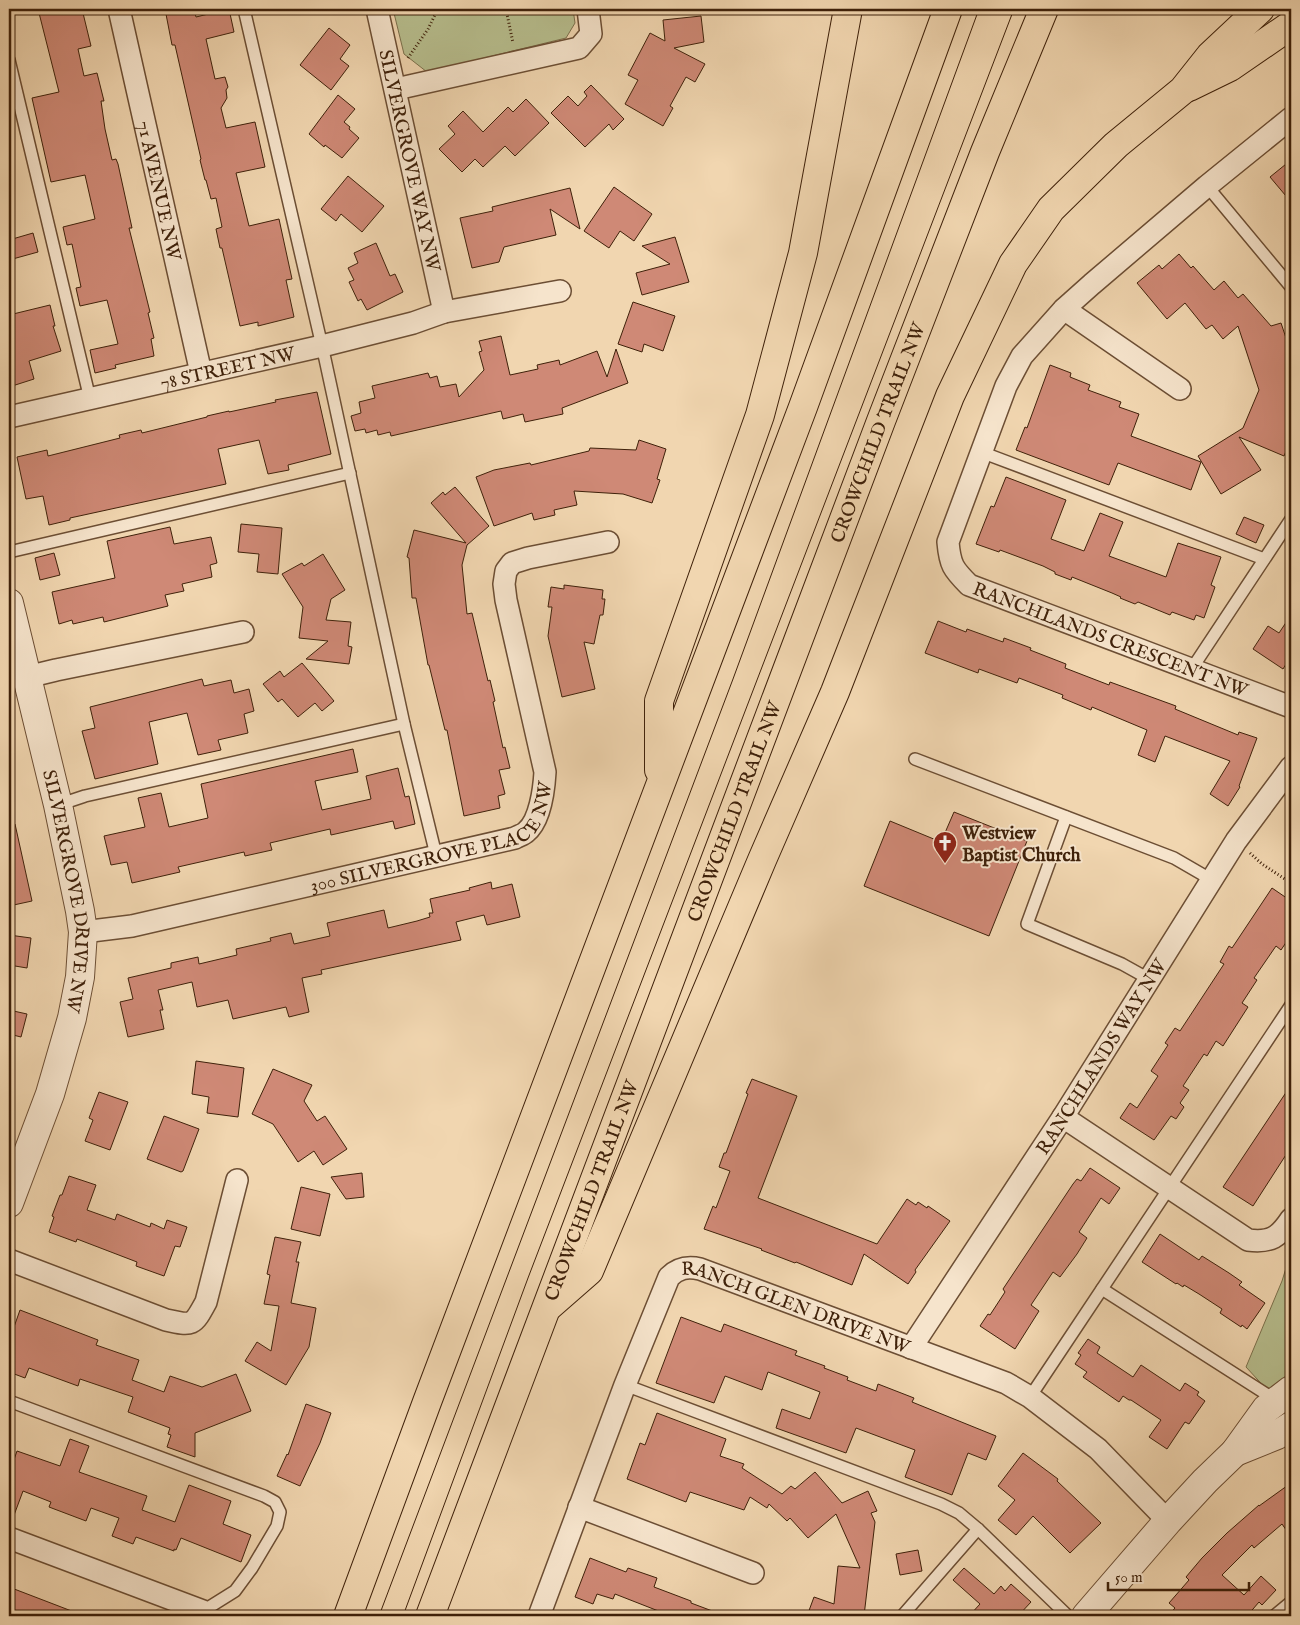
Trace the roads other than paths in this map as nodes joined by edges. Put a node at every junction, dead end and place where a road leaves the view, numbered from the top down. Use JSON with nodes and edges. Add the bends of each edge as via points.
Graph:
{"nodes":[{"id":1,"x":119,"y":9,"type":"edge"},
{"id":2,"x":244,"y":9,"type":"edge"},
{"id":3,"x":377,"y":9,"type":"edge"},
{"id":4,"x":588,"y":9,"type":"edge"},
{"id":5,"x":848,"y":9,"type":"edge"},
{"id":6,"x":948,"y":9,"type":"edge"},
{"id":7,"x":1044,"y":9,"type":"edge"},
{"id":8,"x":1260,"y":9,"type":"edge"},
{"id":9,"x":1291,"y":25,"type":"edge"},
{"id":10,"x":9,"y":60,"type":"edge"},
{"id":11,"x":396,"y":89,"type":"junction"},
{"id":12,"x":1183,"y":90,"type":"junction"},
{"id":13,"x":1291,"y":118,"type":"edge"},
{"id":14,"x":1207,"y":186,"type":"junction"},
{"id":15,"x":1291,"y":287,"type":"edge"},
{"id":16,"x":560,"y":291,"type":"dead end"},
{"id":17,"x":1064,"y":309,"type":"junction"},
{"id":18,"x":444,"y":312,"type":"junction"},
{"id":19,"x":322,"y":346,"type":"junction"},
{"id":20,"x":201,"y":373,"type":"junction"},
{"id":21,"x":1180,"y":389,"type":"dead end"},
{"id":22,"x":90,"y":399,"type":"junction"},
{"id":23,"x":9,"y":417,"type":"edge"},
{"id":24,"x":981,"y":452,"type":"junction"},
{"id":25,"x":350,"y":473,"type":"junction"},
{"id":26,"x":1291,"y":519,"type":"edge"},
{"id":27,"x":608,"y":542,"type":"dead end"},
{"id":28,"x":9,"y":552,"type":"edge"},
{"id":29,"x":1264,"y":559,"type":"junction"},
{"id":30,"x":9,"y":603,"type":"edge"},
{"id":31,"x":243,"y":632,"type":"dead end"},
{"id":32,"x":1191,"y":670,"type":"junction"},
{"id":33,"x":27,"y":677,"type":"junction"},
{"id":34,"x":1291,"y":707,"type":"edge"},
{"id":35,"x":404,"y":724,"type":"junction"},
{"id":36,"x":914,"y":760,"type":"dead end"},
{"id":37,"x":1291,"y":767,"type":"edge"},
{"id":38,"x":660,"y":788,"type":"junction"},
{"id":39,"x":58,"y":805,"type":"junction"},
{"id":40,"x":1066,"y":817,"type":"junction"},
{"id":41,"x":436,"y":855,"type":"junction"},
{"id":42,"x":1212,"y":880,"type":"junction"},
{"id":43,"x":83,"y":932,"type":"junction"},
{"id":44,"x":1149,"y":979,"type":"junction"},
{"id":45,"x":1291,"y":1004,"type":"edge"},
{"id":46,"x":1063,"y":1118,"type":"junction"},
{"id":47,"x":236,"y":1180,"type":"dead end"},
{"id":48,"x":1170,"y":1188,"type":"junction"},
{"id":49,"x":9,"y":1203,"type":"edge"},
{"id":50,"x":1291,"y":1219,"type":"edge"},
{"id":51,"x":9,"y":1260,"type":"edge"},
{"id":52,"x":1102,"y":1289,"type":"junction"},
{"id":53,"x":546,"y":1308,"type":"junction"},
{"id":54,"x":911,"y":1348,"type":"junction"},
{"id":55,"x":625,"y":1386,"type":"junction"},
{"id":56,"x":1284,"y":1396,"type":"edge"},
{"id":57,"x":1030,"y":1397,"type":"junction"},
{"id":58,"x":9,"y":1401,"type":"edge"},
{"id":59,"x":1291,"y":1426,"type":"edge"},
{"id":60,"x":1235,"y":1452,"type":"junction"},
{"id":61,"x":579,"y":1507,"type":"junction"},
{"id":62,"x":1168,"y":1521,"type":"junction"},
{"id":63,"x":978,"y":1529,"type":"junction"},
{"id":64,"x":9,"y":1538,"type":"edge"},
{"id":65,"x":753,"y":1573,"type":"dead end"},
{"id":66,"x":1291,"y":1602,"type":"edge"},
{"id":67,"x":204,"y":1613,"type":"edge"},
{"id":68,"x":348,"y":1616,"type":"edge"},
{"id":69,"x":430,"y":1616,"type":"edge"},
{"id":70,"x":539,"y":1616,"type":"edge"},
{"id":71,"x":902,"y":1616,"type":"edge"},
{"id":72,"x":1068,"y":1616,"type":"edge"},
{"id":73,"x":1086,"y":1616,"type":"edge"},
{"id":74,"x":1274,"y":1616,"type":"edge"}],
"edges":[{"from":1,"to":20,"type":"street","name":"71 AVENUE NW"},
{"from":2,"to":19,"type":"lane"},
{"from":3,"to":11,"type":"street","name":"SILVERGROVE WAY NW"},
{"from":4,"to":11,"type":"street","via":[[591,34],[578,48]]},
{"from":5,"to":38,"type":"highway","via":[[803,252],[760,415],[659,700]]},
{"from":6,"to":38,"type":"highway"},
{"from":7,"to":53,"type":"highway","name":"CROWCHILD TRAIL NW","via":[[881,421]]},
{"from":8,"to":12,"type":"highway","via":[[1210,56]]},
{"from":9,"to":12,"type":"highway","via":[[1230,67]]},
{"from":10,"to":22,"type":"lane"},
{"from":11,"to":18,"type":"street","name":"SILVERGROVE WAY NW"},
{"from":12,"to":53,"type":"highway","via":[[1116,145],[1051,209],[1013,264],[950,396],[835,692],[589,1271]]},
{"from":13,"to":14,"type":"street","name":"RANCHLANDS CRESCENT NW"},
{"from":14,"to":15,"type":"lane"},
{"from":14,"to":17,"type":"street","name":"RANCHLANDS CRESCENT NW"},
{"from":16,"to":18,"type":"street","name":"78 STREET NW"},
{"from":17,"to":21,"type":"street"},
{"from":17,"to":24,"type":"street","name":"RANCHLANDS CRESCENT NW","via":[[1022,356],[1006,386]]},
{"from":18,"to":19,"type":"street","name":"78 STREET NW"},
{"from":19,"to":20,"type":"street","name":"78 STREET NW"},
{"from":19,"to":25,"type":"lane"},
{"from":20,"to":22,"type":"street","name":"78 STREET NW"},
{"from":22,"to":23,"type":"street","name":"78 STREET NW"},
{"from":24,"to":29,"type":"lane"},
{"from":24,"to":32,"type":"street","name":"RANCHLANDS CRESCENT NW","via":[[948,542],[949,559],[969,585]]},
{"from":25,"to":28,"type":"lane"},
{"from":25,"to":35,"type":"lane"},
{"from":26,"to":29,"type":"lane"},
{"from":27,"to":41,"type":"street","name":"300 SILVERGROVE PLACE NW","via":[[528,558],[512,563],[506,571],[506,600],[542,752],[544,787],[535,820],[525,833]]},
{"from":29,"to":32,"type":"lane"},
{"from":30,"to":33,"type":"street","name":"SILVERGROVE DRIVE NW"},
{"from":31,"to":33,"type":"street"},
{"from":32,"to":34,"type":"street","name":"RANCHLANDS CRESCENT NW"},
{"from":33,"to":39,"type":"street","name":"SILVERGROVE DRIVE NW"},
{"from":35,"to":39,"type":"lane","via":[[85,796]]},
{"from":35,"to":41,"type":"lane"},
{"from":36,"to":40,"type":"lane"},
{"from":37,"to":42,"type":"street","name":"RANCHLANDS WAY NW","via":[[1236,841]]},
{"from":38,"to":68,"type":"highway"},
{"from":39,"to":43,"type":"street","name":"SILVERGROVE DRIVE NW"},
{"from":40,"to":42,"type":"lane","via":[[1174,858]]},
{"from":40,"to":44,"type":"lane","via":[[1027,924],[1122,964]]},
{"from":41,"to":43,"type":"street","name":"300 SILVERGROVE PLACE NW","via":[[132,926]]},
{"from":42,"to":44,"type":"street","name":"RANCHLANDS WAY NW"},
{"from":43,"to":49,"type":"street","name":"SILVERGROVE DRIVE NW","via":[[80,977],[72,1018],[50,1094]]},
{"from":44,"to":46,"type":"street","name":"RANCHLANDS WAY NW"},
{"from":45,"to":48,"type":"lane"},
{"from":46,"to":48,"type":"street"},
{"from":46,"to":54,"type":"street","name":"RANCHLANDS WAY NW"},
{"from":47,"to":51,"type":"street","via":[[206,1302],[190,1324],[166,1320]]},
{"from":48,"to":50,"type":"street","via":[[1248,1240],[1272,1239],[1281,1234]]},
{"from":48,"to":52,"type":"lane"},
{"from":52,"to":56,"type":"lane"},
{"from":52,"to":57,"type":"lane"},
{"from":53,"to":69,"type":"highway","name":"CROWCHILD TRAIL NW"},
{"from":54,"to":55,"type":"street","name":"RANCH GLEN DRIVE NW","via":[[700,1269],[685,1268],[669,1277]]},
{"from":54,"to":57,"type":"street","name":"RANCH GLEN DRIVE NW","via":[[1006,1383]]},
{"from":55,"to":61,"type":"street","name":"RANCH GLEN DRIVE NW"},
{"from":55,"to":63,"type":"lane","via":[[941,1504],[959,1513]]},
{"from":56,"to":60,"type":"street","via":[[1266,1409]]},
{"from":57,"to":62,"type":"street","name":"RANCH GLEN DRIVE NW","via":[[1098,1450]]},
{"from":58,"to":67,"type":"lane","via":[[274,1502],[280,1512],[277,1526],[252,1568],[233,1594]]},
{"from":59,"to":60,"type":"street"},
{"from":60,"to":62,"type":"street"},
{"from":61,"to":65,"type":"street"},
{"from":61,"to":70,"type":"street","name":"RANCH GLEN DRIVE NW"},
{"from":62,"to":73,"type":"street"},
{"from":63,"to":71,"type":"lane"},
{"from":63,"to":72,"type":"lane"},
{"from":64,"to":67,"type":"street"},
{"from":66,"to":74,"type":"lane"}]}
